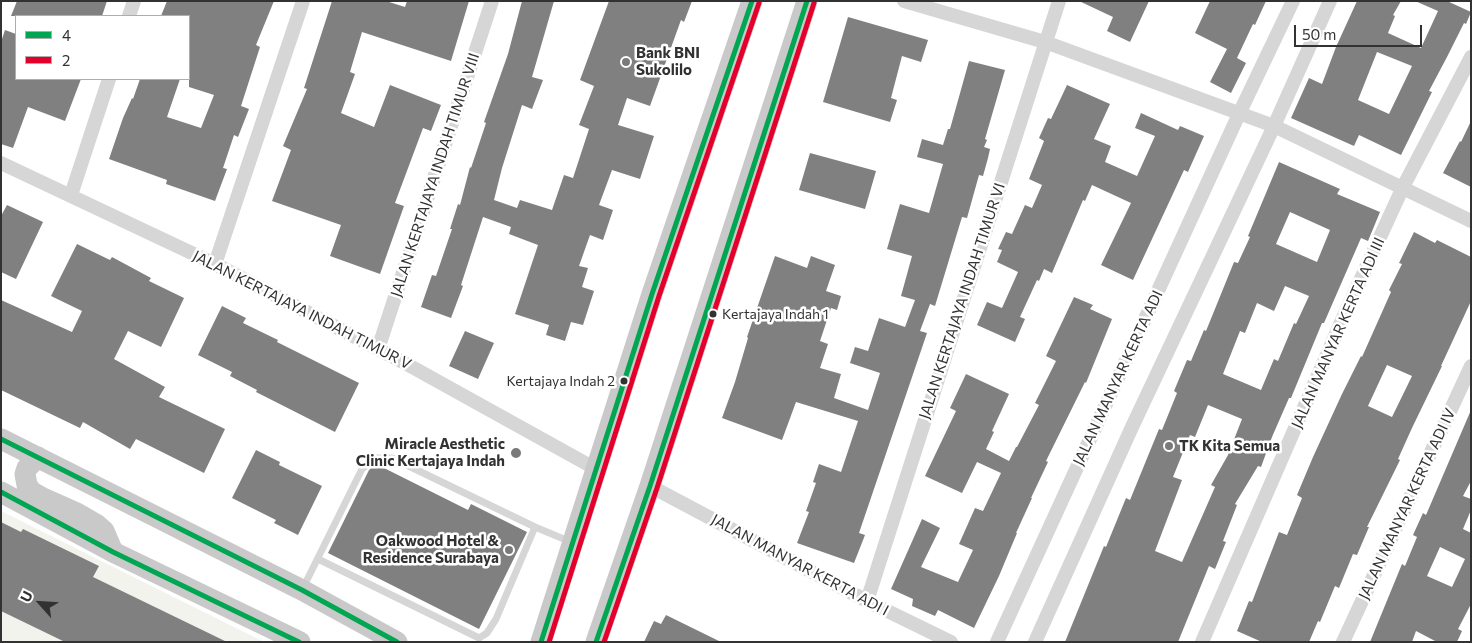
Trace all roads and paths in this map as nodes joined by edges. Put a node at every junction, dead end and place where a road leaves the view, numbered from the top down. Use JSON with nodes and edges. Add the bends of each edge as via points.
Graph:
{"nodes":[{"id":1,"x":134,"y":1,"type":"edge"},
{"id":2,"x":303,"y":1,"type":"edge"},
{"id":3,"x":492,"y":1,"type":"edge"},
{"id":4,"x":752,"y":1,"type":"edge"},
{"id":5,"x":808,"y":1,"type":"edge"},
{"id":6,"x":904,"y":1,"type":"edge"},
{"id":7,"x":1059,"y":1,"type":"edge"},
{"id":8,"x":1293,"y":1,"type":"edge"},
{"id":9,"x":1330,"y":1,"type":"edge"},
{"id":10,"x":129,"y":15,"type":"edge"},
{"id":11,"x":1045,"y":42,"type":"junction"},
{"id":12,"x":1471,"y":57,"type":"edge"},
{"id":13,"x":109,"y":80,"type":"edge"},
{"id":14,"x":1244,"y":115,"type":"junction"},
{"id":15,"x":1269,"y":125,"type":"junction"},
{"id":16,"x":1,"y":163,"type":"edge"},
{"id":17,"x":1403,"y":188,"type":"junction"},
{"id":18,"x":71,"y":195,"type":"junction"},
{"id":19,"x":1471,"y":221,"type":"edge"},
{"id":20,"x":215,"y":264,"type":"junction"},
{"id":21,"x":378,"y":349,"type":"junction"},
{"id":22,"x":1471,"y":366,"type":"edge"},
{"id":23,"x":1,"y":439,"type":"edge"},
{"id":24,"x":38,"y":457,"type":"junction"},
{"id":25,"x":596,"y":469,"type":"junction"},
{"id":26,"x":650,"y":486,"type":"junction"},
{"id":27,"x":1,"y":492,"type":"edge"},
{"id":28,"x":535,"y":527,"type":"junction"},
{"id":29,"x":572,"y":543,"type":"junction"},
{"id":30,"x":113,"y":552,"type":"junction"},
{"id":31,"x":318,"y":559,"type":"junction"},
{"id":32,"x":302,"y":590,"type":"junction"},
{"id":33,"x":867,"y":601,"type":"junction"},
{"id":34,"x":300,"y":642,"type":"edge"},
{"id":35,"x":397,"y":642,"type":"edge"},
{"id":36,"x":541,"y":642,"type":"edge"},
{"id":37,"x":596,"y":642,"type":"edge"},
{"id":38,"x":951,"y":642,"type":"edge"},
{"id":39,"x":997,"y":642,"type":"edge"},
{"id":40,"x":1035,"y":642,"type":"edge"},
{"id":41,"x":1202,"y":642,"type":"edge"},
{"id":42,"x":1343,"y":642,"type":"edge"}],
"edges":[{"from":1,"to":10,"type":"street"},
{"from":2,"to":20,"type":"street"},
{"from":3,"to":21,"type":"street","name":"JALAN KERTAJAYA INDAH TIMUR VIII"},
{"from":4,"to":25,"type":"main road"},
{"from":5,"to":26,"type":"main road"},
{"from":6,"to":11,"type":"street"},
{"from":7,"to":11,"type":"street","name":"JALAN KERTAJAYA INDAH TIMUR VI"},
{"from":8,"to":14,"type":"street","name":"JALAN MANYAR KERTA ADI"},
{"from":9,"to":15,"type":"street"},
{"from":11,"to":14,"type":"street"},
{"from":11,"to":33,"type":"street","name":"JALAN KERTAJAYA INDAH TIMUR VI"},
{"from":12,"to":17,"type":"street","name":"JALAN MANYAR KERTA ADI III"},
{"from":13,"to":18,"type":"street"},
{"from":14,"to":15,"type":"street"},
{"from":14,"to":39,"type":"street","name":"JALAN MANYAR KERTA ADI"},
{"from":15,"to":17,"type":"street"},
{"from":15,"to":40,"type":"street"},
{"from":16,"to":18,"type":"street","name":"JALAN KERTAJAYA INDAH TIMUR V"},
{"from":17,"to":19,"type":"street"},
{"from":17,"to":41,"type":"street","name":"JALAN MANYAR KERTA ADI III"},
{"from":18,"to":20,"type":"street","name":"JALAN KERTAJAYA INDAH TIMUR V"},
{"from":20,"to":21,"type":"street","name":"JALAN KERTAJAYA INDAH TIMUR V"},
{"from":21,"to":25,"type":"street","name":"JALAN KERTAJAYA INDAH TIMUR V"},
{"from":22,"to":42,"type":"street","name":"JALAN MANYAR KERTA ADI IV"},
{"from":23,"to":24,"type":"main road"},
{"from":24,"to":30,"type":"main road","via":[[25,474],[32,492],[96,524],[104,531]]},
{"from":24,"to":32,"type":"main road"},
{"from":25,"to":29,"type":"main road"},
{"from":26,"to":33,"type":"street","name":"JALAN MANYAR KERTA ADI I"},
{"from":26,"to":37,"type":"main road"},
{"from":27,"to":30,"type":"main road"},
{"from":28,"to":29,"type":"lane"},
{"from":28,"to":31,"type":"lane","via":[[392,458],[375,458],[362,468]]},
{"from":28,"to":31,"type":"lane","via":[[496,619],[488,633],[479,638]]},
{"from":29,"to":36,"type":"main road"},
{"from":30,"to":34,"type":"main road"},
{"from":31,"to":32,"type":"lane"},
{"from":32,"to":35,"type":"main road"},
{"from":33,"to":38,"type":"street","name":"JALAN MANYAR KERTA ADI I"}]}
